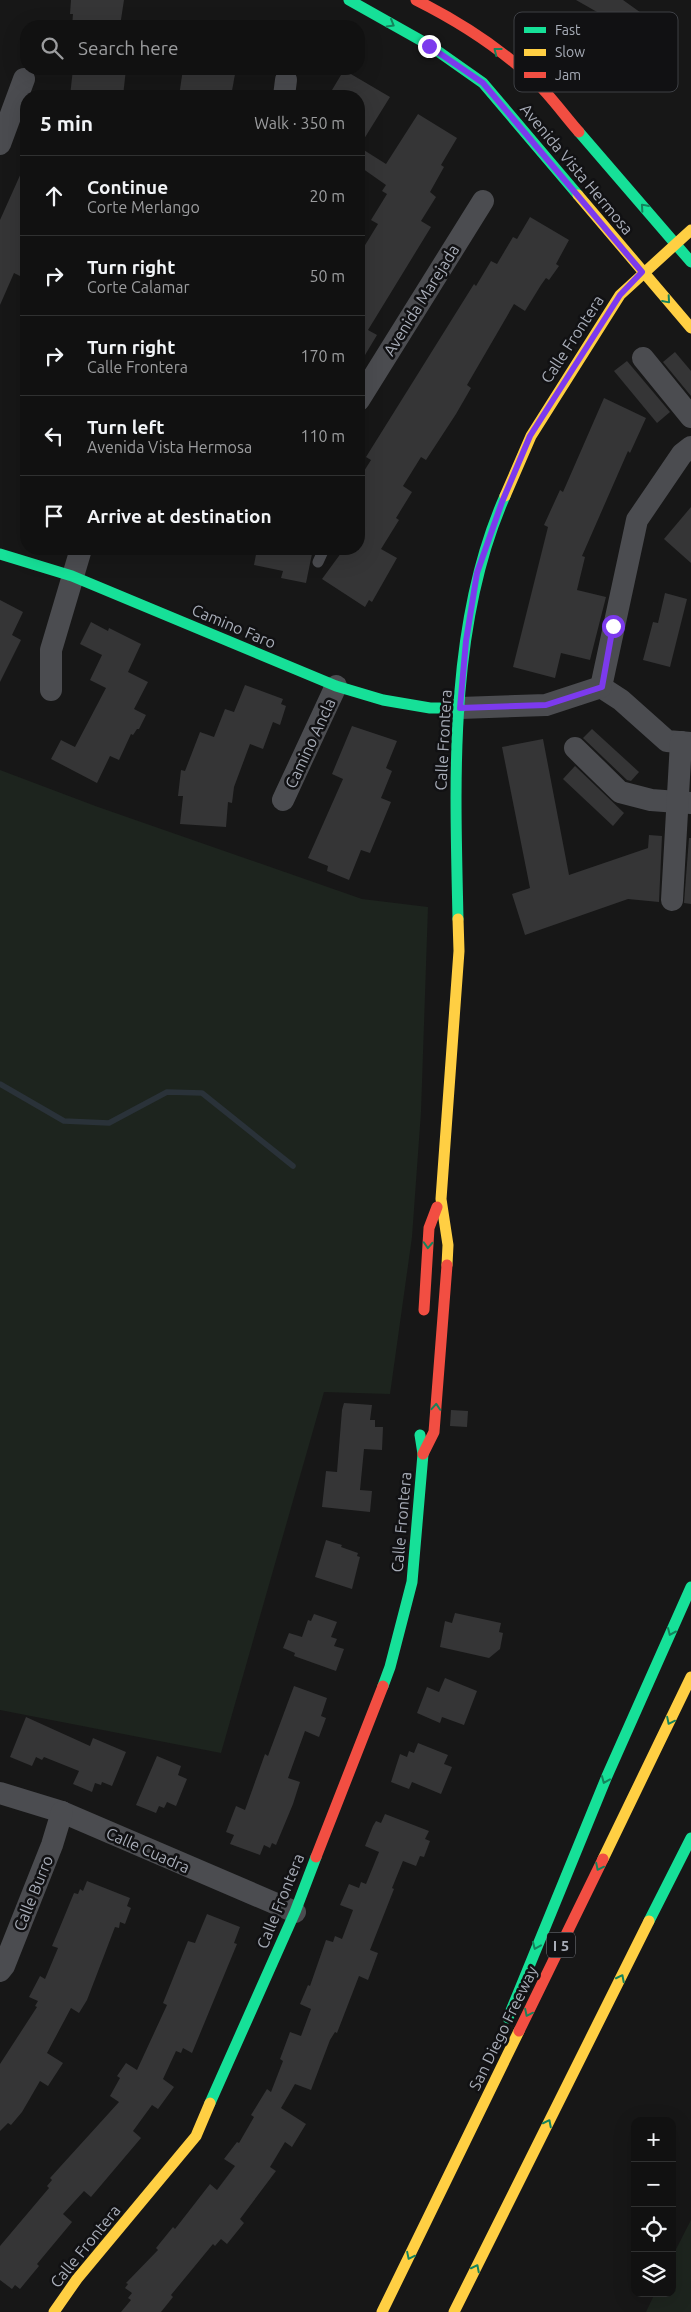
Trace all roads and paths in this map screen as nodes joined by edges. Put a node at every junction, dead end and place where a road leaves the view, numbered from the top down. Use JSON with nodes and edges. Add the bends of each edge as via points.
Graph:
{"nodes":[{"id":1,"x":349,"y":0,"type":"edge"},
{"id":2,"x":437,"y":5,"type":"edge"},
{"id":3,"x":514,"y":64,"type":"edge"},
{"id":4,"x":24,"y":79,"type":"dead end"},
{"id":5,"x":544,"y":92,"type":"edge"},
{"id":6,"x":0,"y":144,"type":"edge"},
{"id":7,"x":483,"y":201,"type":"dead end"},
{"id":8,"x":691,"y":230,"type":"edge"},
{"id":9,"x":676,"y":244,"type":"junction"},
{"id":10,"x":691,"y":262,"type":"edge"},
{"id":11,"x":642,"y":272,"type":"junction"},
{"id":12,"x":691,"y":328,"type":"edge"},
{"id":13,"x":643,"y":358,"type":"dead end"},
{"id":14,"x":365,"y":390,"type":"edge"},
{"id":15,"x":691,"y":417,"type":"edge"},
{"id":16,"x":691,"y":447,"type":"edge"},
{"id":17,"x":0,"y":554,"type":"edge"},
{"id":18,"x":79,"y":555,"type":"edge"},
{"id":19,"x":321,"y":555,"type":"edge"},
{"id":20,"x":318,"y":562,"type":"dead end"},
{"id":21,"x":72,"y":576,"type":"junction"},
{"id":22,"x":336,"y":686,"type":"junction"},
{"id":23,"x":602,"y":687,"type":"junction"},
{"id":24,"x":51,"y":690,"type":"dead end"},
{"id":25,"x":460,"y":708,"type":"junction"},
{"id":26,"x":686,"y":742,"type":"edge"},
{"id":27,"x":575,"y":748,"type":"dead end"},
{"id":28,"x":283,"y":800,"type":"dead end"},
{"id":29,"x":685,"y":802,"type":"edge"},
{"id":30,"x":672,"y":900,"type":"dead end"},
{"id":31,"x":441,"y":1199,"type":"junction"},
{"id":32,"x":423,"y":1326,"type":"dead end"},
{"id":33,"x":418,"y":1420,"type":"dead end"},
{"id":34,"x":423,"y":1454,"type":"junction"},
{"id":35,"x":691,"y":1587,"type":"edge"},
{"id":36,"x":691,"y":1677,"type":"edge"},
{"id":37,"x":0,"y":1793,"type":"edge"},
{"id":38,"x":62,"y":1812,"type":"junction"},
{"id":39,"x":691,"y":1838,"type":"edge"},
{"id":40,"x":295,"y":1912,"type":"junction"},
{"id":41,"x":0,"y":1971,"type":"edge"},
{"id":42,"x":503,"y":2029,"type":"dead end"},
{"id":43,"x":489,"y":2066,"type":"dead end"},
{"id":44,"x":431,"y":2212,"type":"junction"},
{"id":45,"x":54,"y":2312,"type":"edge"},
{"id":46,"x":382,"y":2312,"type":"edge"},
{"id":47,"x":454,"y":2312,"type":"edge"}],
"edges":[{"from":1,"to":11,"type":"main road","name":"Avenida Vista Hermosa","one_way":true,"via":[[429,46],[483,83]]},
{"from":3,"to":2,"type":"main road","name":"Avenida Vista Hermosa","one_way":true},
{"from":4,"to":6,"type":"street"},
{"from":9,"to":5,"type":"main road","name":"Avenida Vista Hermosa","one_way":true},
{"from":7,"to":14,"type":"street","name":"Avenida Marejada"},
{"from":8,"to":9,"type":"main road","name":"Calle Frontera"},
{"from":9,"to":10,"type":"main road","name":"Avenida Vista Hermosa"},
{"from":9,"to":11,"type":"main road","name":"Calle Frontera"},
{"from":11,"to":12,"type":"main road","name":"Avenida Vista Hermosa","one_way":true},
{"from":11,"to":25,"type":"main road","name":"Calle Frontera","via":[[620,295],[530,436],[502,502],[477,573]]},
{"from":13,"to":15,"type":"street"},
{"from":16,"to":23,"type":"street","via":[[682,454],[637,520]]},
{"from":17,"to":21,"type":"main road","name":"Camino Faro"},
{"from":18,"to":21,"type":"street"},
{"from":19,"to":20,"type":"lane"},
{"from":21,"to":22,"type":"main road","name":"Camino Faro"},
{"from":21,"to":24,"type":"street","via":[[51,650]]},
{"from":22,"to":25,"type":"main road","name":"Camino Faro","via":[[383,700],[430,708]]},
{"from":22,"to":28,"type":"street","name":"Camino Ancla"},
{"from":23,"to":25,"type":"street","via":[[546,705]]},
{"from":23,"to":26,"type":"street","via":[[667,740]]},
{"from":25,"to":31,"type":"main road","name":"Calle Frontera","via":[[456,815],[459,951]]},
{"from":26,"to":29,"type":"street"},
{"from":27,"to":29,"type":"street","via":[[620,792],[651,800]]},
{"from":29,"to":30,"type":"street"},
{"from":31,"to":32,"type":"main road","name":"Calle Frontera","one_way":true,"via":[[429,1228]]},
{"from":34,"to":31,"type":"main road","name":"Calle Frontera","one_way":true,"via":[[434,1432],[448,1245]]},
{"from":33,"to":34,"type":"main road","name":"Calle Frontera"},
{"from":34,"to":40,"type":"main road","name":"Calle Frontera","via":[[412,1582],[390,1668]]},
{"from":35,"to":42,"type":"main road","one_way":true,"via":[[607,1776]]},
{"from":36,"to":44,"type":"main road","name":"San Diego Freeway","number":"I 5","one_way":true},
{"from":37,"to":38,"type":"street","name":"Calle Cuadra"},
{"from":38,"to":40,"type":"street","name":"Calle Cuadra"},
{"from":38,"to":41,"type":"street","name":"Calle Burro","via":[[52,1845]]},
{"from":47,"to":39,"type":"main road","one_way":true},
{"from":40,"to":45,"type":"main road","name":"Calle Frontera","via":[[196,2136],[77,2279]]},
{"from":43,"to":44,"type":"main road"},
{"from":44,"to":46,"type":"main road","name":"San Diego Freeway","number":"I 5","one_way":true}]}
